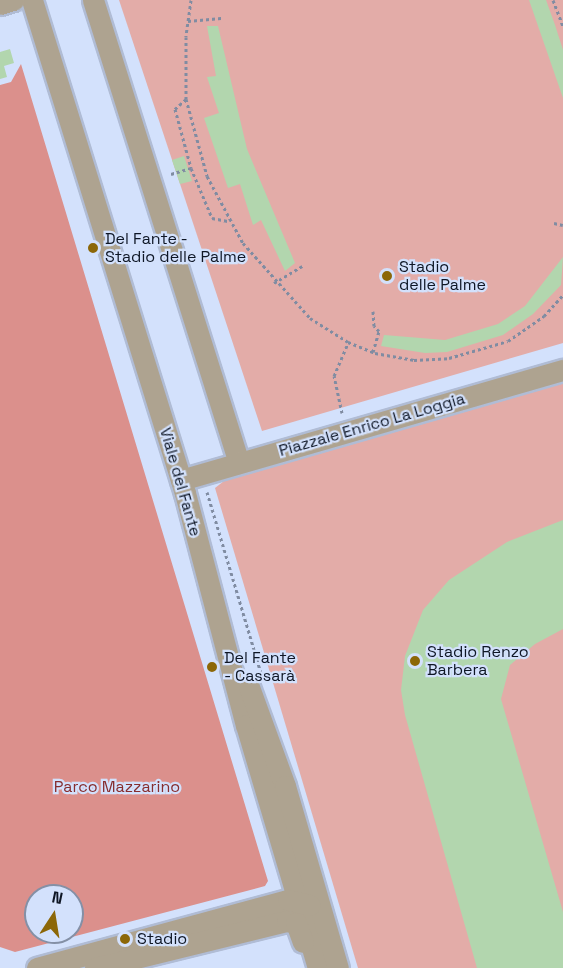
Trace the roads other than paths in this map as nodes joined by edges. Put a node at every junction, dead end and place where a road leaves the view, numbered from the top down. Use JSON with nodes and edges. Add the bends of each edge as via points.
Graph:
{"nodes":[{"id":1,"x":13,"y":0,"type":"edge"},
{"id":2,"x":32,"y":0,"type":"edge"},
{"id":3,"x":93,"y":0,"type":"edge"},
{"id":4,"x":0,"y":4,"type":"edge"},
{"id":5,"x":563,"y":370,"type":"edge"},
{"id":6,"x":239,"y":463,"type":"junction"},
{"id":7,"x":183,"y":486,"type":"junction"},
{"id":8,"x":253,"y":724,"type":"junction"},
{"id":9,"x":277,"y":903,"type":"junction"},
{"id":10,"x":301,"y":903,"type":"junction"},
{"id":11,"x":37,"y":968,"type":"edge"},
{"id":12,"x":80,"y":968,"type":"edge"},
{"id":13,"x":95,"y":968,"type":"edge"},
{"id":14,"x":310,"y":968,"type":"edge"},
{"id":15,"x":318,"y":968,"type":"edge"},
{"id":16,"x":329,"y":968,"type":"edge"},
{"id":17,"x":338,"y":968,"type":"edge"}],
"edges":[{"from":1,"to":4,"type":"street"},
{"from":2,"to":7,"type":"street","name":"Viale del Fante"},
{"from":3,"to":6,"type":"street"},
{"from":5,"to":6,"type":"street","name":"Piazzale Enrico La Loggia"},
{"from":6,"to":7,"type":"street","name":"Piazzale Enrico La Loggia"},
{"from":7,"to":8,"type":"street","name":"Viale del Fante"},
{"from":8,"to":9,"type":"street","via":[[258,793],[285,888]]},
{"from":8,"to":10,"type":"street"},
{"from":8,"to":17,"type":"street","via":[[288,797]]},
{"from":9,"to":10,"type":"street"},
{"from":9,"to":11,"type":"street"},
{"from":10,"to":12,"type":"street"},
{"from":10,"to":15,"type":"street"},
{"from":10,"to":16,"type":"street","via":[[312,911]]},
{"from":13,"to":14,"type":"street","via":[[287,921],[299,928]]}]}
